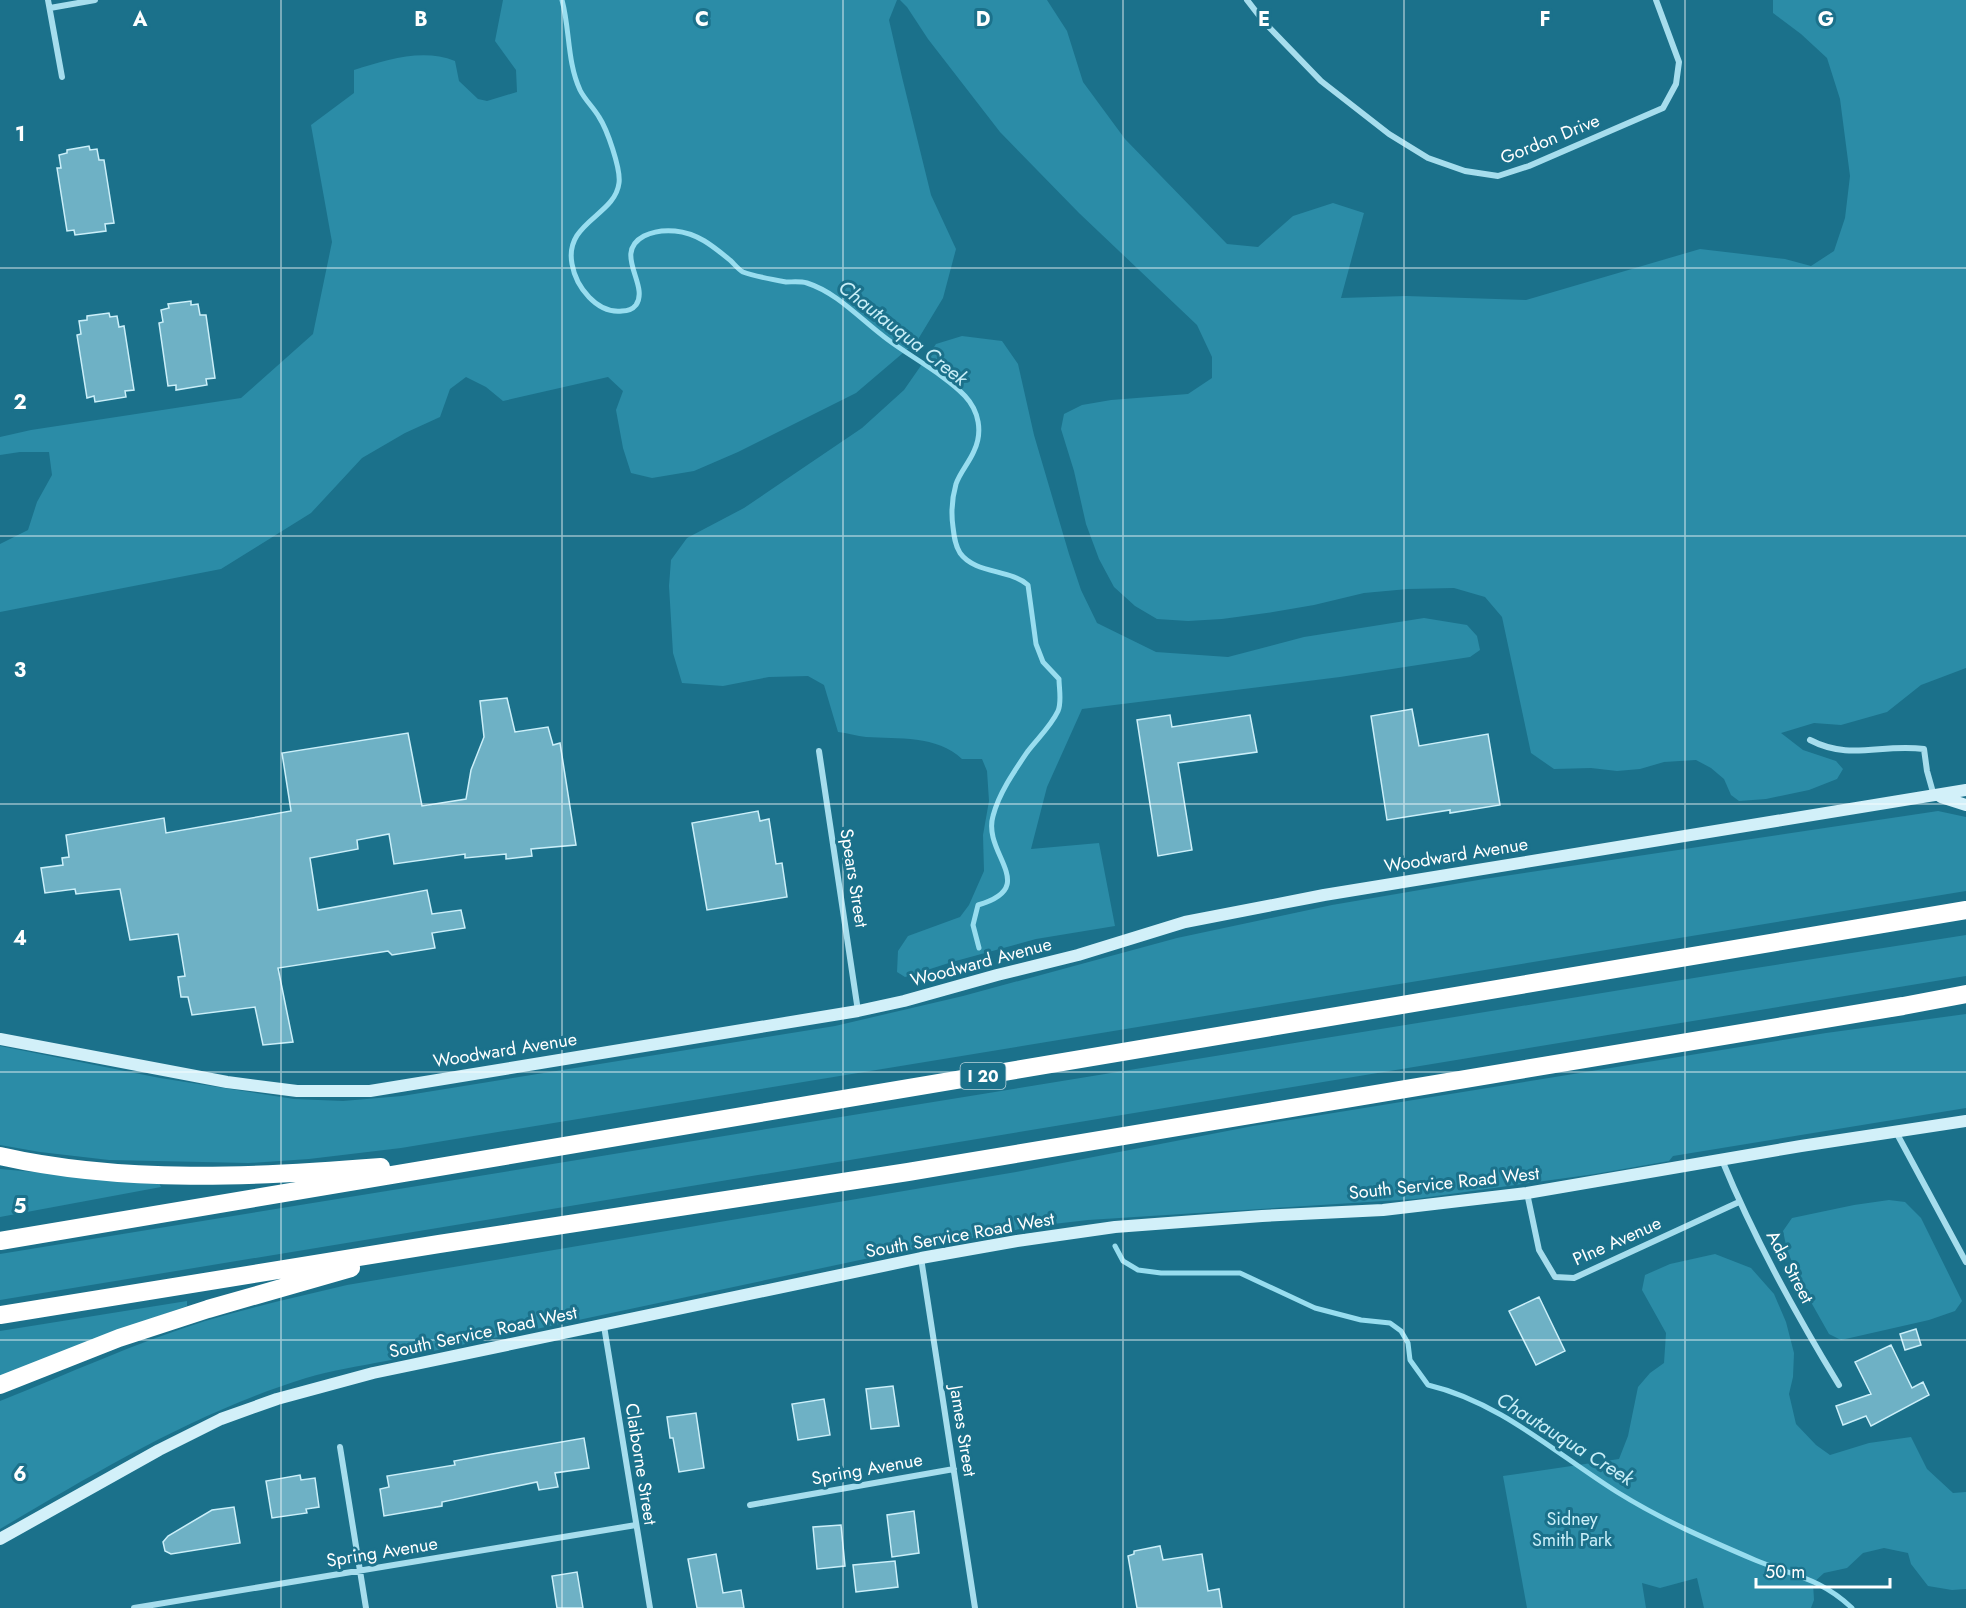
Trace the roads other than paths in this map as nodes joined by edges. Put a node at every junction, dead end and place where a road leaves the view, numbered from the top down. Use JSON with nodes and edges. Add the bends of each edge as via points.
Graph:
{"nodes":[{"id":1,"x":48,"y":0,"type":"edge"},
{"id":2,"x":95,"y":0,"type":"edge"},
{"id":3,"x":1247,"y":0,"type":"edge"},
{"id":4,"x":1656,"y":0,"type":"edge"},
{"id":5,"x":50,"y":8,"type":"junction"},
{"id":6,"x":62,"y":77,"type":"dead end"},
{"id":7,"x":1810,"y":741,"type":"dead end"},
{"id":8,"x":819,"y":751,"type":"dead end"},
{"id":9,"x":1966,"y":790,"type":"edge"},
{"id":10,"x":1934,"y":796,"type":"junction"},
{"id":11,"x":1966,"y":804,"type":"edge"},
{"id":12,"x":1966,"y":909,"type":"edge"},
{"id":13,"x":1966,"y":994,"type":"edge"},
{"id":14,"x":858,"y":1011,"type":"junction"},
{"id":15,"x":0,"y":1039,"type":"edge"},
{"id":16,"x":1966,"y":1121,"type":"edge"},
{"id":17,"x":1896,"y":1132,"type":"junction"},
{"id":18,"x":0,"y":1156,"type":"edge"},
{"id":19,"x":500,"y":1158,"type":"junction"},
{"id":20,"x":1722,"y":1160,"type":"junction"},
{"id":21,"x":1527,"y":1193,"type":"junction"},
{"id":22,"x":1739,"y":1202,"type":"junction"},
{"id":23,"x":0,"y":1241,"type":"edge"},
{"id":24,"x":439,"y":1244,"type":"junction"},
{"id":25,"x":921,"y":1258,"type":"junction"},
{"id":26,"x":1966,"y":1262,"type":"edge"},
{"id":27,"x":0,"y":1315,"type":"edge"},
{"id":28,"x":604,"y":1326,"type":"junction"},
{"id":29,"x":0,"y":1385,"type":"edge"},
{"id":30,"x":1839,"y":1385,"type":"dead end"},
{"id":31,"x":340,"y":1447,"type":"dead end"},
{"id":32,"x":954,"y":1469,"type":"junction"},
{"id":33,"x":750,"y":1505,"type":"dead end"},
{"id":34,"x":636,"y":1525,"type":"junction"},
{"id":35,"x":0,"y":1539,"type":"edge"},
{"id":36,"x":360,"y":1571,"type":"junction"},
{"id":37,"x":134,"y":1608,"type":"edge"},
{"id":38,"x":366,"y":1608,"type":"edge"},
{"id":39,"x":650,"y":1608,"type":"edge"},
{"id":40,"x":975,"y":1608,"type":"edge"}],
"edges":[{"from":1,"to":5,"type":"street"},
{"from":2,"to":5,"type":"street"},
{"from":3,"to":4,"type":"street","name":"Gordon Drive","via":[[1321,81],[1389,134],[1428,158],[1466,171],[1498,176],[1663,108],[1676,84],[1678,62]]},
{"from":5,"to":6,"type":"street"},
{"from":7,"to":10,"type":"street","via":[[1848,752],[1905,746],[1924,749]]},
{"from":8,"to":14,"type":"street","name":"Spears Street"},
{"from":9,"to":10,"type":"main road","name":"Woodward Avenue"},
{"from":10,"to":11,"type":"main road"},
{"from":10,"to":14,"type":"main road","name":"Woodward Avenue","via":[[1335,893],[1185,922],[1078,955]]},
{"from":12,"to":19,"type":"highway","number":"I 20"},
{"from":13,"to":24,"type":"highway","via":[[908,1172]]},
{"from":14,"to":15,"type":"main road","name":"Woodward Avenue","via":[[370,1090],[297,1091],[227,1082]]},
{"from":16,"to":17,"type":"main road","name":"South Service Road West"},
{"from":17,"to":20,"type":"main road","name":"South Service Road West"},
{"from":17,"to":26,"type":"street"},
{"from":18,"to":19,"type":"highway","via":[[106,1172],[213,1175],[309,1173]]},
{"from":19,"to":23,"type":"highway","number":"I 20"},
{"from":20,"to":21,"type":"main road","name":"South Service Road West"},
{"from":20,"to":22,"type":"street","name":"Ada Street"},
{"from":21,"to":22,"type":"street","name":"PIne Avenue","via":[[1539,1250],[1555,1277],[1574,1278]]},
{"from":21,"to":25,"type":"main road","name":"South Service Road West","via":[[1383,1210],[1115,1227]]},
{"from":22,"to":30,"type":"street","name":"Ada Street"},
{"from":24,"to":27,"type":"highway"},
{"from":24,"to":29,"type":"highway","via":[[118,1338]]},
{"from":25,"to":28,"type":"main road","name":"South Service Road West"},
{"from":25,"to":32,"type":"street","name":"James Street"},
{"from":28,"to":34,"type":"street","name":"Claiborne Street"},
{"from":28,"to":35,"type":"main road","name":"South Service Road West","via":[[373,1373],[277,1399],[221,1419],[159,1450]]},
{"from":31,"to":36,"type":"street"},
{"from":32,"to":33,"type":"street","name":"Spring Avenue"},
{"from":32,"to":40,"type":"street","name":"James Street"},
{"from":34,"to":36,"type":"street","name":"Spring Avenue"},
{"from":34,"to":39,"type":"street","name":"Claiborne Street"},
{"from":36,"to":37,"type":"street","name":"Spring Avenue"},
{"from":36,"to":38,"type":"street"}]}
